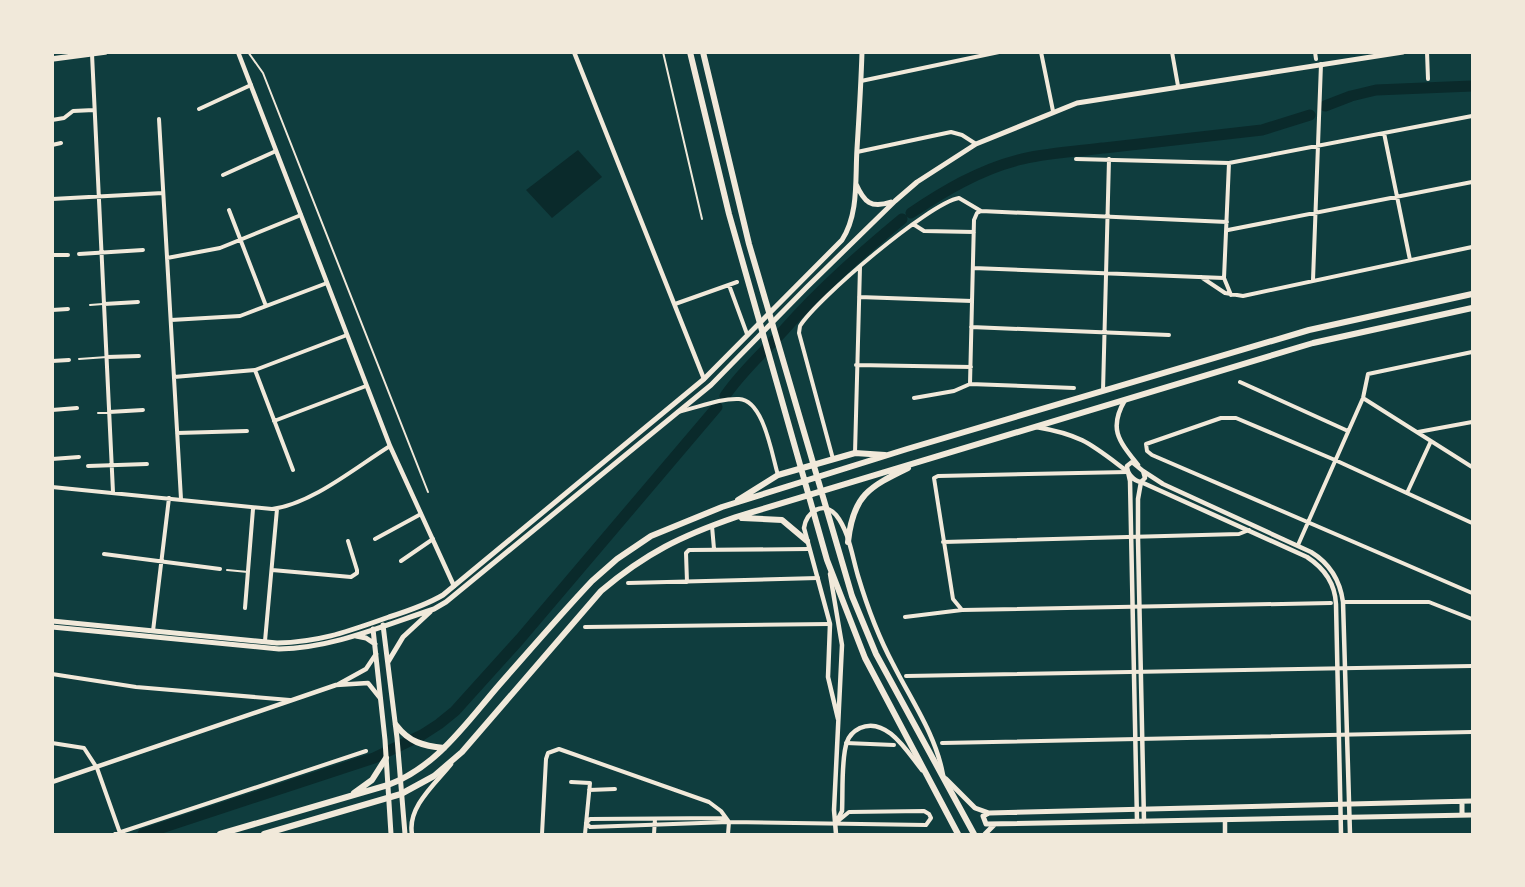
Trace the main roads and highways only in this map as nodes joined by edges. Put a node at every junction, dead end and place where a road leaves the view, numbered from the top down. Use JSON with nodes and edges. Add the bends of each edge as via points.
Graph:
{"nodes":[{"id":1,"x":105,"y":52,"type":"edge"},
{"id":2,"x":690,"y":52,"type":"edge"},
{"id":3,"x":703,"y":52,"type":"edge"},
{"id":4,"x":862,"y":52,"type":"edge"},
{"id":5,"x":1403,"y":52,"type":"edge"},
{"id":6,"x":52,"y":59,"type":"edge"},
{"id":7,"x":856,"y":184,"type":"junction"},
{"id":8,"x":895,"y":201,"type":"junction"},
{"id":9,"x":807,"y":275,"type":"junction"},
{"id":10,"x":801,"y":280,"type":"junction"},
{"id":11,"x":813,"y":281,"type":"junction"},
{"id":12,"x":807,"y":287,"type":"junction"},
{"id":13,"x":1472,"y":294,"type":"edge"},
{"id":14,"x":1472,"y":308,"type":"edge"},
{"id":15,"x":746,"y":336,"type":"junction"},
{"id":16,"x":749,"y":346,"type":"junction"},
{"id":17,"x":888,"y":455,"type":"junction"},
{"id":18,"x":927,"y":459,"type":"junction"},
{"id":19,"x":728,"y":505,"type":"junction"},
{"id":20,"x":736,"y":517,"type":"junction"},
{"id":21,"x":848,"y":542,"type":"road end"},
{"id":22,"x":808,"y":545,"type":"road end"},
{"id":23,"x":454,"y":586,"type":"junction"},
{"id":24,"x":457,"y":593,"type":"junction"},
{"id":25,"x":434,"y":609,"type":"junction"},
{"id":26,"x":383,"y":619,"type":"junction"},
{"id":27,"x":52,"y":621,"type":"edge"},
{"id":28,"x":373,"y":623,"type":"junction"},
{"id":29,"x":383,"y":626,"type":"junction"},
{"id":30,"x":52,"y":627,"type":"edge"},
{"id":31,"x":373,"y":630,"type":"junction"},
{"id":32,"x":356,"y":636,"type":"junction"},
{"id":33,"x":375,"y":644,"type":"junction"},
{"id":34,"x":388,"y":662,"type":"junction"},
{"id":35,"x":490,"y":696,"type":"junction"},
{"id":36,"x":501,"y":706,"type":"junction"},
{"id":37,"x":396,"y":725,"type":"junction"},
{"id":38,"x":444,"y":748,"type":"junction"},
{"id":39,"x":386,"y":758,"type":"junction"},
{"id":40,"x":944,"y":777,"type":"junction"},
{"id":41,"x":400,"y":780,"type":"junction"},
{"id":42,"x":388,"y":785,"type":"junction"},
{"id":43,"x":401,"y":794,"type":"junction"},
{"id":44,"x":347,"y":798,"type":"junction"},
{"id":45,"x":388,"y":798,"type":"junction"},
{"id":46,"x":1472,"y":801,"type":"edge"},
{"id":47,"x":1462,"y":802,"type":"junction"},
{"id":48,"x":1225,"y":807,"type":"junction"},
{"id":49,"x":989,"y":813,"type":"junction"},
{"id":50,"x":1462,"y":815,"type":"junction"},
{"id":51,"x":1472,"y":815,"type":"edge"},
{"id":52,"x":1225,"y":820,"type":"junction"},
{"id":53,"x":996,"y":824,"type":"junction"},
{"id":54,"x":220,"y":834,"type":"edge"},
{"id":55,"x":264,"y":834,"type":"edge"},
{"id":56,"x":391,"y":834,"type":"edge"},
{"id":57,"x":405,"y":834,"type":"edge"},
{"id":58,"x":958,"y":834,"type":"edge"},
{"id":59,"x":974,"y":834,"type":"edge"},
{"id":60,"x":985,"y":834,"type":"edge"}],
"edges":[{"from":1,"to":6,"type":"main road"},
{"from":2,"to":58,"type":"highway","via":[[729,214],[827,560],[865,658]]},
{"from":3,"to":40,"type":"highway","via":[[749,244],[852,596],[876,654]]},
{"from":4,"to":7,"type":"main road"},
{"from":5,"to":8,"type":"main road","via":[[1077,103],[976,144],[944,163]]},
{"from":7,"to":8,"type":"main road","via":[[870,204]]},
{"from":7,"to":9,"type":"main road","via":[[848,231]]},
{"from":8,"to":11,"type":"main road"},
{"from":9,"to":10,"type":"main road"},
{"from":9,"to":11,"type":"main road"},
{"from":10,"to":12,"type":"main road"},
{"from":10,"to":15,"type":"main road"},
{"from":11,"to":12,"type":"main road"},
{"from":12,"to":16,"type":"main road"},
{"from":13,"to":17,"type":"highway","via":[[1309,330]]},
{"from":14,"to":18,"type":"highway","via":[[1313,343]]},
{"from":15,"to":16,"type":"main road"},
{"from":15,"to":23,"type":"main road","via":[[704,379]]},
{"from":16,"to":24,"type":"main road","via":[[711,385]]},
{"from":17,"to":19,"type":"highway"},
{"from":17,"to":19,"type":"highway","via":[[855,453],[778,475]]},
{"from":18,"to":20,"type":"highway"},
{"from":18,"to":21,"type":"highway","via":[[880,481],[865,492],[853,513]]},
{"from":19,"to":35,"type":"highway","via":[[651,536],[617,559],[563,612]]},
{"from":20,"to":22,"type":"highway","via":[[782,520]]},
{"from":20,"to":36,"type":"highway","via":[[670,543],[626,570],[574,621]]},
{"from":23,"to":24,"type":"main road"},
{"from":23,"to":26,"type":"main road","via":[[431,603]]},
{"from":24,"to":25,"type":"main road"},
{"from":25,"to":29,"type":"main road"},
{"from":25,"to":34,"type":"main road","via":[[403,637]]},
{"from":26,"to":28,"type":"main road"},
{"from":26,"to":29,"type":"main road"},
{"from":27,"to":28,"type":"main road","via":[[302,642]]},
{"from":28,"to":31,"type":"main road"},
{"from":29,"to":31,"type":"main road"},
{"from":29,"to":34,"type":"main road"},
{"from":30,"to":32,"type":"main road","via":[[279,649],[306,649]]},
{"from":31,"to":32,"type":"main road"},
{"from":31,"to":33,"type":"main road"},
{"from":32,"to":33,"type":"main road"},
{"from":33,"to":39,"type":"main road"},
{"from":34,"to":37,"type":"main road"},
{"from":35,"to":36,"type":"highway","via":[[495,707]]},
{"from":35,"to":38,"type":"highway"},
{"from":36,"to":43,"type":"highway","via":[[462,752],[434,776]]},
{"from":37,"to":38,"type":"highway","via":[[405,736],[420,745]]},
{"from":37,"to":41,"type":"main road"},
{"from":38,"to":41,"type":"highway","via":[[429,763]]},
{"from":39,"to":42,"type":"main road"},
{"from":39,"to":44,"type":"highway","via":[[372,780]]},
{"from":40,"to":49,"type":"main road","via":[[975,808]]},
{"from":40,"to":59,"type":"highway"},
{"from":41,"to":42,"type":"highway"},
{"from":41,"to":43,"type":"main road"},
{"from":42,"to":44,"type":"highway"},
{"from":42,"to":45,"type":"main road"},
{"from":43,"to":45,"type":"highway"},
{"from":43,"to":57,"type":"main road"},
{"from":44,"to":54,"type":"highway"},
{"from":45,"to":55,"type":"highway"},
{"from":45,"to":56,"type":"main road"},
{"from":46,"to":47,"type":"main road"},
{"from":47,"to":48,"type":"main road"},
{"from":47,"to":50,"type":"main road"},
{"from":48,"to":49,"type":"main road"},
{"from":48,"to":52,"type":"main road"},
{"from":49,"to":53,"type":"main road","via":[[983,816],[984,822]]},
{"from":50,"to":51,"type":"main road"},
{"from":50,"to":52,"type":"main road"},
{"from":52,"to":53,"type":"main road"},
{"from":53,"to":60,"type":"main road"}]}
